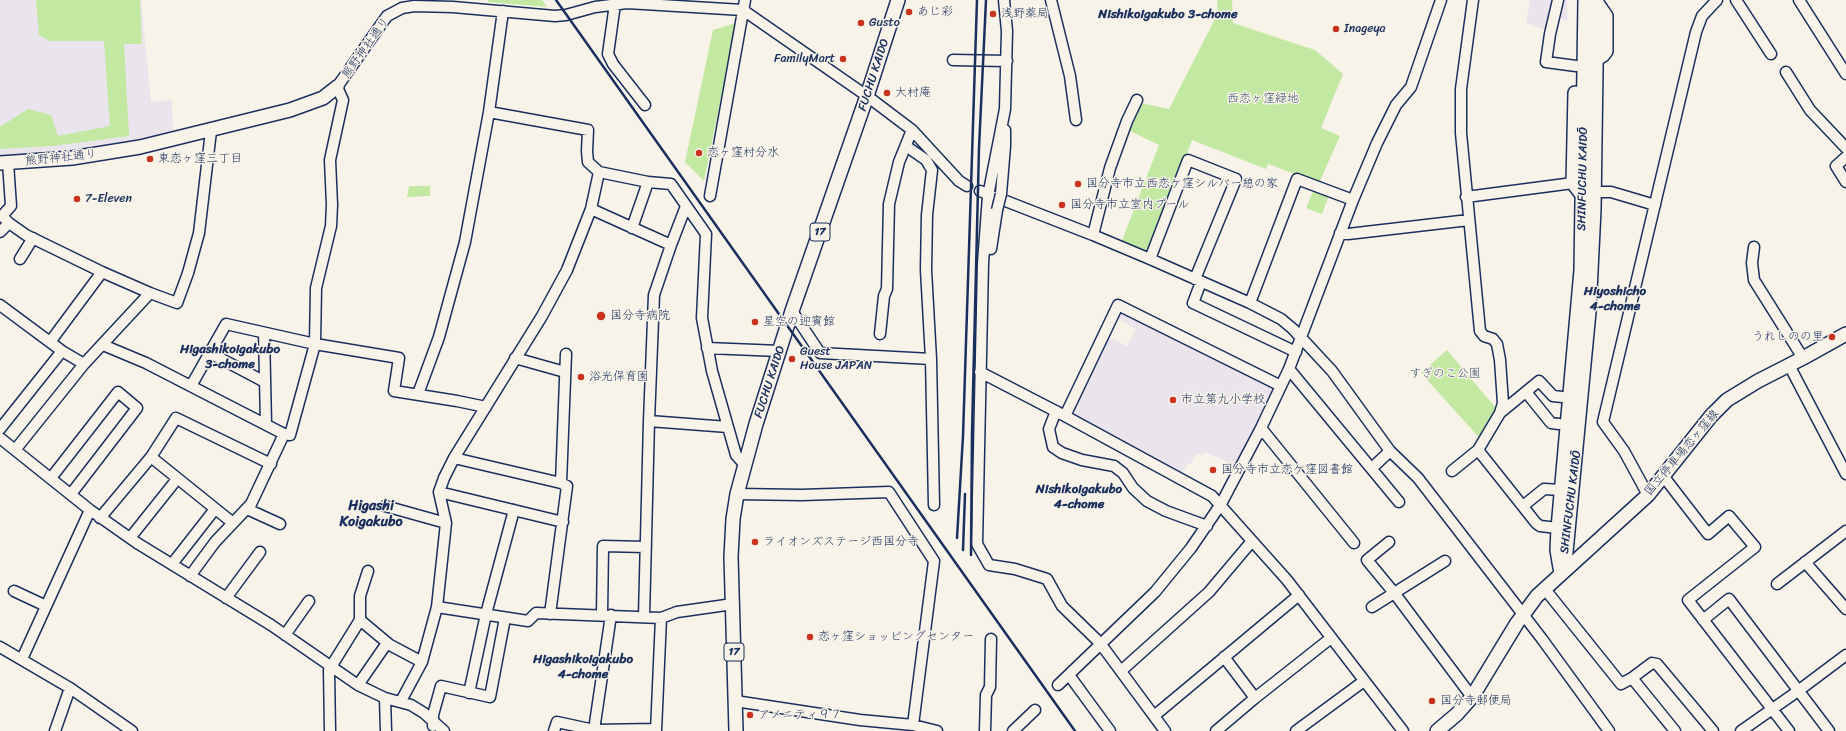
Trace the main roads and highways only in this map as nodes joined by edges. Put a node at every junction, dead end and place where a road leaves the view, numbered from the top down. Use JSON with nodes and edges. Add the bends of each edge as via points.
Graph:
{"nodes":[{"id":1,"x":898,"y":0,"type":"edge"},
{"id":2,"x":1593,"y":1,"type":"edge"},
{"id":3,"x":1585,"y":22,"type":"junction"},
{"id":4,"x":337,"y":87,"type":"road end"},
{"id":5,"x":4,"y":163,"type":"edge"},
{"id":6,"x":1589,"y":194,"type":"junction"},
{"id":7,"x":1846,"y":334,"type":"edge"},
{"id":8,"x":1573,"y":364,"type":"junction"},
{"id":9,"x":1566,"y":447,"type":"junction"},
{"id":10,"x":1560,"y":574,"type":"junction"},
{"id":11,"x":736,"y":731,"type":"edge"},
{"id":12,"x":1437,"y":731,"type":"edge"}],
"edges":[{"from":1,"to":11,"type":"main road","name":"FUCHU KAIDO","number":"17","via":[[868,96],[792,311],[737,494],[732,544]]},
{"from":2,"to":3,"type":"main road","name":"SHINFUCHU KAIDŌ"},
{"from":2,"to":6,"type":"main road","name":"SHINFUCHU KAIDŌ","via":[[1596,59]]},
{"from":3,"to":6,"type":"main road","name":"SHINFUCHU KAIDŌ"},
{"from":3,"to":6,"type":"main road","via":[[1576,30],[1573,183]]},
{"from":4,"to":5,"type":"main road","name":"熊野神社通り","via":[[323,98],[290,110],[211,131],[101,154]]},
{"from":6,"to":8,"type":"main road","name":"SHINFUCHU KAIDŌ"},
{"from":6,"to":10,"type":"main road","name":"SHINFUCHU KAIDŌ","via":[[1592,266],[1583,384],[1566,552]]},
{"from":7,"to":10,"type":"main road","name":"国立停車場恋ヶ窪線","via":[[1727,400],[1711,416],[1648,495]]},
{"from":8,"to":9,"type":"main road","name":"SHINFUCHU KAIDŌ"},
{"from":8,"to":9,"type":"main road","via":[[1564,375],[1558,434]]},
{"from":9,"to":10,"type":"main road","name":"SHINFUCHU KAIDŌ","via":[[1558,528]]},
{"from":10,"to":12,"type":"main road","name":"国立停車場恋ヶ窪線","via":[[1544,588],[1523,614],[1472,697]]}]}
